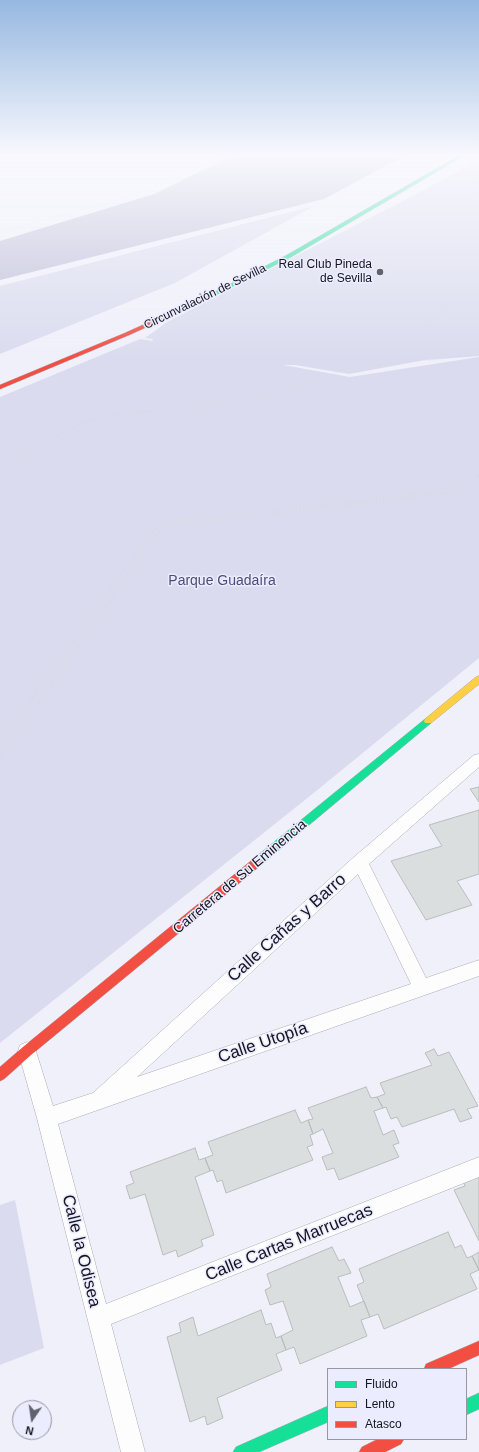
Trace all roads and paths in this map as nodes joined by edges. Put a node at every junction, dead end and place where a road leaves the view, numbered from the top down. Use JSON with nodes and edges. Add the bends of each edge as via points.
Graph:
{"nodes":[{"id":1,"x":35,"y":223,"type":"edge"},
{"id":2,"x":347,"y":223,"type":"edge"},
{"id":3,"x":0,"y":232,"type":"edge"},
{"id":4,"x":479,"y":287,"type":"edge"},
{"id":5,"x":479,"y":349,"type":"edge"},
{"id":6,"x":479,"y":355,"type":"edge"},
{"id":7,"x":0,"y":386,"type":"edge"},
{"id":8,"x":0,"y":470,"type":"edge"},
{"id":9,"x":479,"y":476,"type":"edge"},
{"id":10,"x":479,"y":482,"type":"edge"},
{"id":11,"x":479,"y":679,"type":"edge"},
{"id":12,"x":0,"y":744,"type":"edge"},
{"id":13,"x":0,"y":758,"type":"edge"},
{"id":14,"x":479,"y":759,"type":"edge"},
{"id":15,"x":360,"y":862,"type":"junction"},
{"id":16,"x":479,"y":968,"type":"edge"},
{"id":17,"x":422,"y":988,"type":"junction"},
{"id":18,"x":28,"y":1051,"type":"junction"},
{"id":19,"x":0,"y":1075,"type":"edge"},
{"id":20,"x":98,"y":1101,"type":"junction"},
{"id":21,"x":47,"y":1118,"type":"junction"},
{"id":22,"x":479,"y":1167,"type":"edge"},
{"id":23,"x":98,"y":1318,"type":"junction"},
{"id":24,"x":477,"y":1353,"type":"edge"},
{"id":25,"x":434,"y":1368,"type":"edge"},
{"id":26,"x":479,"y":1401,"type":"edge"},
{"id":27,"x":467,"y":1407,"type":"edge"},
{"id":28,"x":327,"y":1414,"type":"edge"},
{"id":29,"x":394,"y":1440,"type":"edge"},
{"id":30,"x":133,"y":1452,"type":"edge"},
{"id":31,"x":241,"y":1452,"type":"edge"},
{"id":32,"x":367,"y":1452,"type":"edge"}],
"edges":[{"from":1,"to":3,"type":"path"},
{"from":2,"to":7,"type":"main road","name":"Circunvalación de Sevilla","via":[[216,294]]},
{"from":4,"to":5,"type":"path","via":[[456,298],[446,310],[415,336],[422,353]]},
{"from":6,"to":8,"type":"path","via":[[348,368],[307,385],[272,395],[102,417],[56,436]]},
{"from":9,"to":12,"type":"path","via":[[428,493],[163,523],[148,535]]},
{"from":10,"to":13,"type":"path","via":[[443,494],[172,526],[156,536]]},
{"from":11,"to":18,"type":"main road","name":"Carretera de Su Eminencia"},
{"from":14,"to":15,"type":"street","name":"Calle Cañas y Barro"},
{"from":15,"to":17,"type":"street"},
{"from":15,"to":20,"type":"street","name":"Calle Cañas y Barro"},
{"from":16,"to":17,"type":"street","name":"Calle Utopía"},
{"from":17,"to":20,"type":"street","name":"Calle Utopía"},
{"from":18,"to":19,"type":"main road","name":"Carretera de Su Eminencia"},
{"from":18,"to":21,"type":"street","name":"Calle la Odisea"},
{"from":20,"to":21,"type":"street","name":"Calle Utopía"},
{"from":21,"to":23,"type":"street","name":"Calle la Odisea"},
{"from":22,"to":23,"type":"street","name":"Calle Cartas Marruecas"},
{"from":23,"to":30,"type":"street","name":"Calle la Odisea"},
{"from":24,"to":25,"type":"main road"},
{"from":26,"to":27,"type":"main road"},
{"from":28,"to":31,"type":"main road"},
{"from":29,"to":32,"type":"main road"}]}
